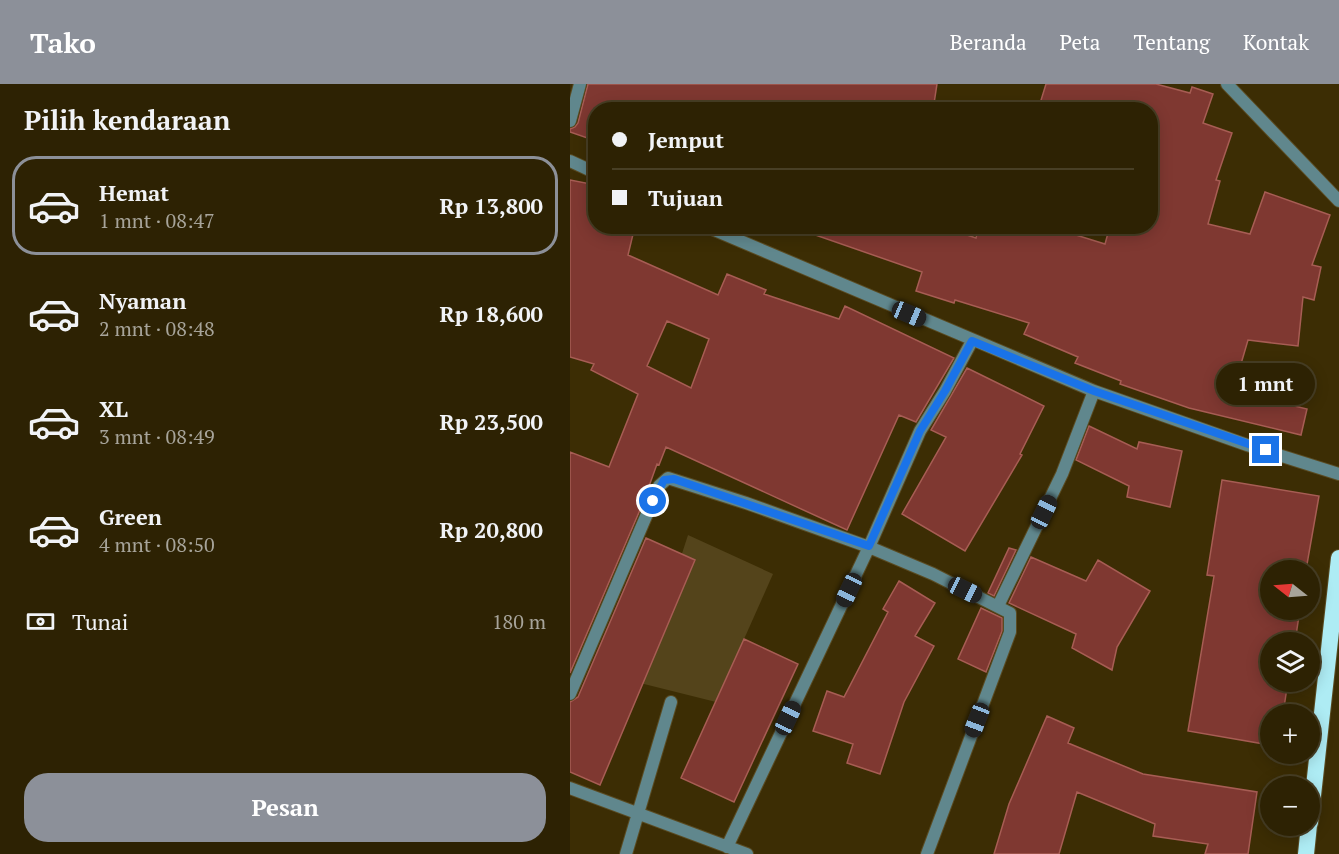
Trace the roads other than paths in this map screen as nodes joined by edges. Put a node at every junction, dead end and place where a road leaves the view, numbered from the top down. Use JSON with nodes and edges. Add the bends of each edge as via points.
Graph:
{"nodes":[{"id":1,"x":580,"y":84,"type":"edge"},
{"id":2,"x":1227,"y":84,"type":"edge"},
{"id":3,"x":570,"y":121,"type":"edge"},
{"id":4,"x":570,"y":161,"type":"edge"},
{"id":5,"x":588,"y":169,"type":"edge"},
{"id":6,"x":1339,"y":201,"type":"edge"},
{"id":7,"x":724,"y":234,"type":"edge"},
{"id":8,"x":972,"y":341,"type":"junction"},
{"id":9,"x":1094,"y":391,"type":"junction"},
{"id":10,"x":1339,"y":474,"type":"edge"},
{"id":11,"x":869,"y":546,"type":"junction"},
{"id":12,"x":1339,"y":558,"type":"edge"},
{"id":13,"x":998,"y":606,"type":"junction"},
{"id":14,"x":570,"y":694,"type":"edge"},
{"id":15,"x":671,"y":702,"type":"dead end"},
{"id":16,"x":1314,"y":776,"type":"edge"},
{"id":17,"x":570,"y":788,"type":"edge"},
{"id":18,"x":639,"y":814,"type":"junction"},
{"id":19,"x":1308,"y":836,"type":"edge"},
{"id":20,"x":727,"y":847,"type":"junction"},
{"id":21,"x":626,"y":854,"type":"edge"},
{"id":22,"x":747,"y":854,"type":"edge"},
{"id":23,"x":927,"y":854,"type":"edge"},
{"id":24,"x":1306,"y":854,"type":"edge"}],
"edges":[{"from":1,"to":3,"type":"street"},
{"from":2,"to":6,"type":"street"},
{"from":4,"to":5,"type":"street"},
{"from":7,"to":8,"type":"street"},
{"from":8,"to":9,"type":"street"},
{"from":8,"to":11,"type":"street","via":[[920,431]]},
{"from":9,"to":10,"type":"street"},
{"from":9,"to":13,"type":"street","via":[[1062,474]]},
{"from":11,"to":13,"type":"street"},
{"from":11,"to":14,"type":"street","via":[[668,478],[659,486]]},
{"from":11,"to":20,"type":"street"},
{"from":12,"to":16,"type":"highway"},
{"from":13,"to":23,"type":"street","via":[[1010,613],[1010,632]]},
{"from":15,"to":18,"type":"street"},
{"from":17,"to":18,"type":"street"},
{"from":18,"to":20,"type":"street"},
{"from":18,"to":21,"type":"street"},
{"from":19,"to":24,"type":"highway"},
{"from":20,"to":22,"type":"street"}]}
